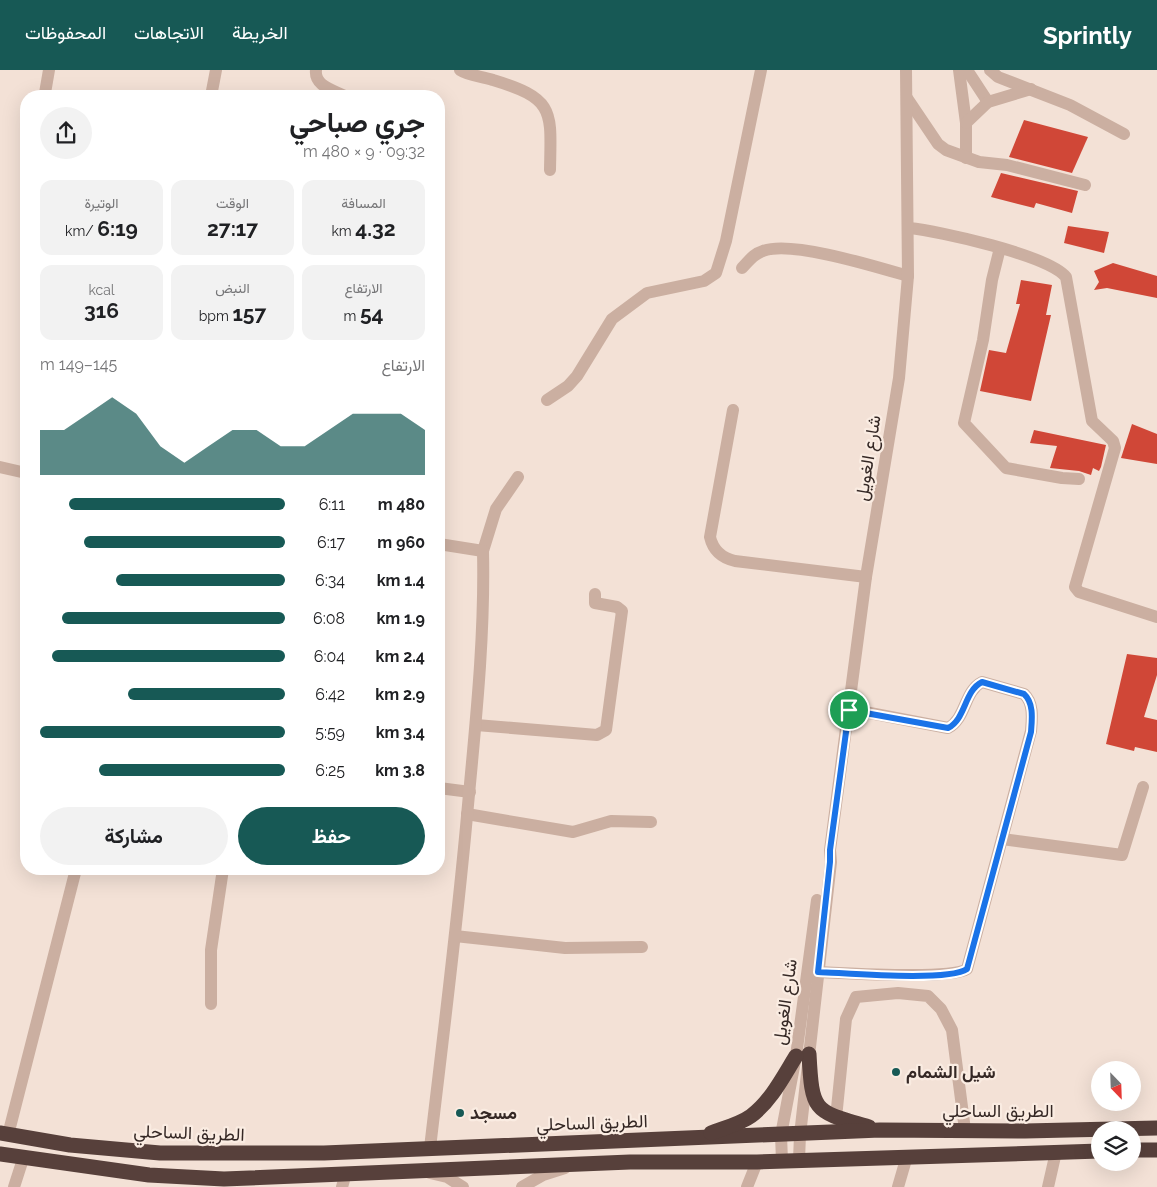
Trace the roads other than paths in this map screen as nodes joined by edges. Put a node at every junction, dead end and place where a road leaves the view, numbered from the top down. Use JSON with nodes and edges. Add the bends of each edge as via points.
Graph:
{"nodes":[{"id":1,"x":49,"y":70,"type":"edge"},
{"id":2,"x":216,"y":70,"type":"edge"},
{"id":3,"x":316,"y":70,"type":"edge"},
{"id":4,"x":460,"y":70,"type":"edge"},
{"id":5,"x":761,"y":70,"type":"edge"},
{"id":6,"x":906,"y":70,"type":"edge"},
{"id":7,"x":959,"y":70,"type":"edge"},
{"id":8,"x":967,"y":70,"type":"edge"},
{"id":9,"x":990,"y":70,"type":"edge"},
{"id":10,"x":1031,"y":89,"type":"junction"},
{"id":11,"x":46,"y":90,"type":"edge"},
{"id":12,"x":212,"y":90,"type":"edge"},
{"id":13,"x":333,"y":90,"type":"edge"},
{"id":14,"x":906,"y":98,"type":"junction"},
{"id":15,"x":988,"y":102,"type":"junction"},
{"id":16,"x":966,"y":123,"type":"junction"},
{"id":17,"x":1124,"y":134,"type":"dead end"},
{"id":18,"x":966,"y":158,"type":"junction"},
{"id":19,"x":550,"y":170,"type":"dead end"},
{"id":20,"x":1085,"y":185,"type":"dead end"},
{"id":21,"x":909,"y":228,"type":"junction"},
{"id":22,"x":1000,"y":248,"type":"junction"},
{"id":23,"x":742,"y":268,"type":"dead end"},
{"id":24,"x":908,"y":276,"type":"junction"},
{"id":25,"x":547,"y":400,"type":"dead end"},
{"id":26,"x":733,"y":410,"type":"dead end"},
{"id":27,"x":0,"y":467,"type":"edge"},
{"id":28,"x":20,"y":472,"type":"edge"},
{"id":29,"x":518,"y":477,"type":"dead end"},
{"id":30,"x":1079,"y":479,"type":"dead end"},
{"id":31,"x":445,"y":545,"type":"edge"},
{"id":32,"x":483,"y":551,"type":"junction"},
{"id":33,"x":866,"y":577,"type":"junction"},
{"id":34,"x":595,"y":594,"type":"dead end"},
{"id":35,"x":1157,"y":617,"type":"edge"},
{"id":36,"x":849,"y":710,"type":"junction"},
{"id":37,"x":476,"y":726,"type":"junction"},
{"id":38,"x":1143,"y":787,"type":"dead end"},
{"id":39,"x":445,"y":789,"type":"edge"},
{"id":40,"x":470,"y":792,"type":"junction"},
{"id":41,"x":467,"y":814,"type":"junction"},
{"id":42,"x":651,"y":822,"type":"dead end"},
{"id":43,"x":1002,"y":839,"type":"junction"},
{"id":44,"x":830,"y":850,"type":"junction"},
{"id":45,"x":74,"y":875,"type":"edge"},
{"id":46,"x":222,"y":875,"type":"edge"},
{"id":47,"x":455,"y":936,"type":"junction"},
{"id":48,"x":642,"y":947,"type":"dead end"},
{"id":49,"x":818,"y":972,"type":"junction"},
{"id":50,"x":212,"y":1004,"type":"dead end"},
{"id":51,"x":802,"y":1055,"type":"junction"},
{"id":52,"x":836,"y":1118,"type":"junction"},
{"id":53,"x":1157,"y":1128,"type":"edge"},
{"id":54,"x":880,"y":1130,"type":"junction"},
{"id":55,"x":965,"y":1130,"type":"junction"},
{"id":56,"x":4,"y":1134,"type":"edge"},
{"id":57,"x":782,"y":1135,"type":"junction"},
{"id":58,"x":800,"y":1135,"type":"junction"},
{"id":59,"x":698,"y":1138,"type":"junction"},
{"id":60,"x":430,"y":1148,"type":"junction"},
{"id":61,"x":1141,"y":1150,"type":"edge"},
{"id":62,"x":1157,"y":1150,"type":"edge"},
{"id":63,"x":1091,"y":1151,"type":"edge"},
{"id":64,"x":1056,"y":1152,"type":"junction"},
{"id":65,"x":0,"y":1154,"type":"edge"},
{"id":66,"x":907,"y":1156,"type":"junction"},
{"id":67,"x":23,"y":1159,"type":"junction"},
{"id":68,"x":800,"y":1160,"type":"junction"},
{"id":69,"x":782,"y":1161,"type":"junction"},
{"id":70,"x":756,"y":1162,"type":"junction"},
{"id":71,"x":579,"y":1164,"type":"junction"},
{"id":72,"x":418,"y":1170,"type":"junction"},
{"id":73,"x":344,"y":1180,"type":"edge"},
{"id":74,"x":223,"y":1183,"type":"edge"},
{"id":75,"x":14,"y":1187,"type":"edge"},
{"id":76,"x":464,"y":1187,"type":"edge"},
{"id":77,"x":522,"y":1187,"type":"edge"},
{"id":78,"x":747,"y":1187,"type":"edge"},
{"id":79,"x":898,"y":1187,"type":"edge"},
{"id":80,"x":1048,"y":1187,"type":"edge"}],
"edges":[{"from":1,"to":11,"type":"street"},
{"from":2,"to":12,"type":"street"},
{"from":3,"to":13,"type":"street","via":[[319,83]]},
{"from":4,"to":19,"type":"street","via":[[511,86],[541,103],[551,120]]},
{"from":5,"to":25,"type":"street","via":[[726,241],[716,273],[704,280],[647,292],[612,319],[577,376]]},
{"from":6,"to":14,"type":"street","name":"شارع الغويل"},
{"from":7,"to":16,"type":"street"},
{"from":8,"to":15,"type":"street"},
{"from":9,"to":10,"type":"street","via":[[998,77]]},
{"from":10,"to":15,"type":"street"},
{"from":10,"to":17,"type":"street","via":[[1070,105]]},
{"from":14,"to":18,"type":"street","via":[[938,144]]},
{"from":14,"to":21,"type":"street","name":"شارع الغويل"},
{"from":15,"to":16,"type":"street"},
{"from":16,"to":18,"type":"street"},
{"from":18,"to":20,"type":"street"},
{"from":21,"to":22,"type":"street"},
{"from":21,"to":24,"type":"street","name":"شارع الغويل"},
{"from":22,"to":30,"type":"street","via":[[964,423],[1006,468]]},
{"from":22,"to":35,"type":"street","via":[[1058,270],[1066,277],[1092,421],[1116,448],[1075,587],[1079,592]]},
{"from":23,"to":24,"type":"street","via":[[754,254],[765,250],[791,250],[822,253]]},
{"from":24,"to":33,"type":"street","name":"شارع الغويل","via":[[899,378]]},
{"from":26,"to":33,"type":"street","via":[[710,536],[719,554],[735,561]]},
{"from":27,"to":28,"type":"street"},
{"from":29,"to":32,"type":"street","via":[[493,515]]},
{"from":31,"to":32,"type":"street"},
{"from":32,"to":37,"type":"street","via":[[482,655]]},
{"from":33,"to":36,"type":"street","name":"شارع الغويل"},
{"from":34,"to":37,"type":"street","via":[[596,604],[617,607],[622,611],[606,730],[597,735]]},
{"from":36,"to":43,"type":"street","via":[[948,728],[959,718],[972,690],[979,683],[1024,694],[1030,704],[1031,732]]},
{"from":36,"to":44,"type":"street","name":"شارع الغويل"},
{"from":37,"to":40,"type":"street"},
{"from":38,"to":43,"type":"street","via":[[1122,855]]},
{"from":39,"to":40,"type":"street"},
{"from":40,"to":41,"type":"street"},
{"from":41,"to":42,"type":"street","via":[[573,832],[611,821]]},
{"from":41,"to":47,"type":"street"},
{"from":43,"to":49,"type":"street","via":[[967,969],[952,974],[916,975]]},
{"from":44,"to":49,"type":"street","name":"شارع الغويل"},
{"from":44,"to":51,"type":"street","name":"شارع الغويل","via":[[822,864]]},
{"from":45,"to":56,"type":"street"},
{"from":46,"to":50,"type":"street","via":[[211,950]]},
{"from":47,"to":48,"type":"street","via":[[565,948]]},
{"from":47,"to":60,"type":"street"},
{"from":49,"to":51,"type":"street","name":"شارع الغويل"},
{"from":51,"to":52,"type":"highway","via":[[817,1105]]},
{"from":51,"to":57,"type":"street","name":"شارع الغويل"},
{"from":51,"to":58,"type":"street","name":"شارع الغويل"},
{"from":51,"to":59,"type":"highway","via":[[751,1116]]},
{"from":52,"to":54,"type":"highway"},
{"from":52,"to":55,"type":"street","via":[[846,1019],[856,997],[898,993],[928,996],[941,1010],[952,1030]]},
{"from":53,"to":55,"type":"highway","name":"الطريق الساحلي"},
{"from":54,"to":55,"type":"highway","name":"الطريق الساحلي"},
{"from":54,"to":58,"type":"highway","name":"الطريق الساحلي"},
{"from":56,"to":60,"type":"highway","name":"الطريق الساحلي","via":[[70,1145],[160,1153],[324,1153]]},
{"from":57,"to":58,"type":"highway","name":"الطريق الساحلي"},
{"from":57,"to":59,"type":"highway","name":"الطريق الساحلي"},
{"from":57,"to":69,"type":"street","name":"شارع الغويل"},
{"from":58,"to":68,"type":"street","name":"شارع الغويل"},
{"from":59,"to":60,"type":"highway","name":"الطريق الساحلي"},
{"from":61,"to":62,"type":"highway"},
{"from":63,"to":64,"type":"highway"},
{"from":64,"to":66,"type":"highway"},
{"from":64,"to":80,"type":"street"},
{"from":65,"to":67,"type":"highway"},
{"from":66,"to":68,"type":"highway"},
{"from":66,"to":79,"type":"street"},
{"from":67,"to":74,"type":"highway"},
{"from":67,"to":75,"type":"street"},
{"from":68,"to":69,"type":"highway"},
{"from":69,"to":70,"type":"highway"},
{"from":70,"to":71,"type":"highway"},
{"from":70,"to":78,"type":"street"},
{"from":71,"to":72,"type":"highway"},
{"from":71,"to":77,"type":"street","via":[[543,1175]]},
{"from":72,"to":73,"type":"highway"},
{"from":72,"to":76,"type":"street","via":[[447,1177]]},
{"from":73,"to":74,"type":"highway"}]}
